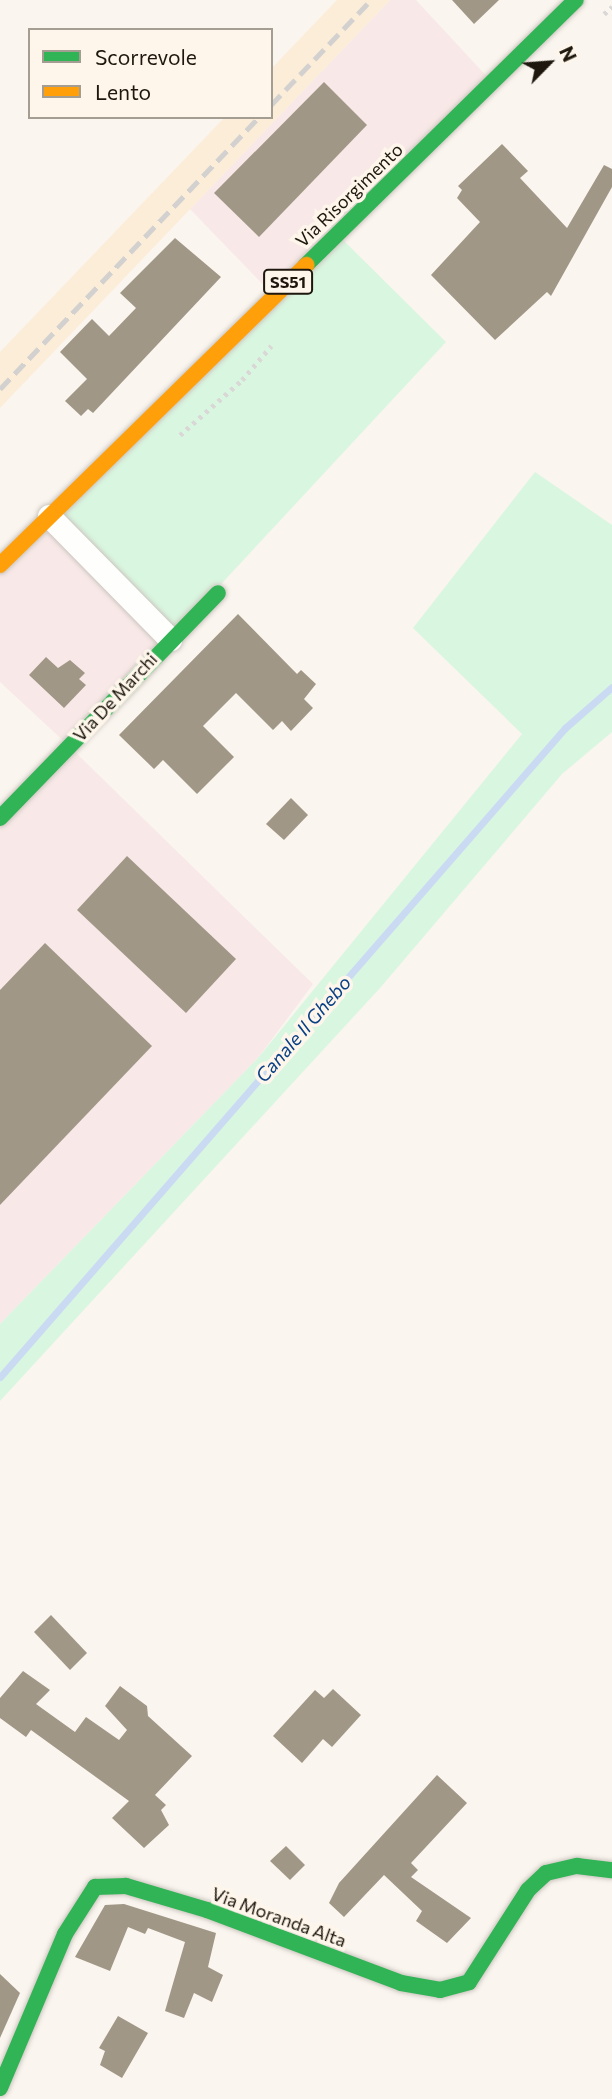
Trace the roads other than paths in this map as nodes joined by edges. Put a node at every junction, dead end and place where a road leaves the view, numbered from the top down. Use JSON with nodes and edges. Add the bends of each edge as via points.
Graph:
{"nodes":[{"id":1,"x":576,"y":0,"type":"edge"},
{"id":2,"x":49,"y":516,"type":"junction"},
{"id":3,"x":0,"y":565,"type":"edge"},
{"id":4,"x":218,"y":593,"type":"dead end"},
{"id":5,"x":170,"y":639,"type":"junction"},
{"id":6,"x":0,"y":818,"type":"edge"},
{"id":7,"x":612,"y":1870,"type":"edge"},
{"id":8,"x":0,"y":2088,"type":"edge"}],
"edges":[{"from":1,"to":2,"type":"street","name":"Via Risorgimento","number":"SS51"},
{"from":2,"to":3,"type":"street","name":"Via Risorgimento","number":"SS51"},
{"from":2,"to":5,"type":"street","name":"Via De Marchi"},
{"from":4,"to":5,"type":"street"},
{"from":5,"to":6,"type":"street","name":"Via De Marchi"},
{"from":7,"to":8,"type":"street","name":"Via Moranda Alta","via":[[577,1866],[547,1873],[528,1890],[469,1982],[440,1990],[401,1983],[207,1910],[126,1886],[95,1887],[65,1934]]}]}
